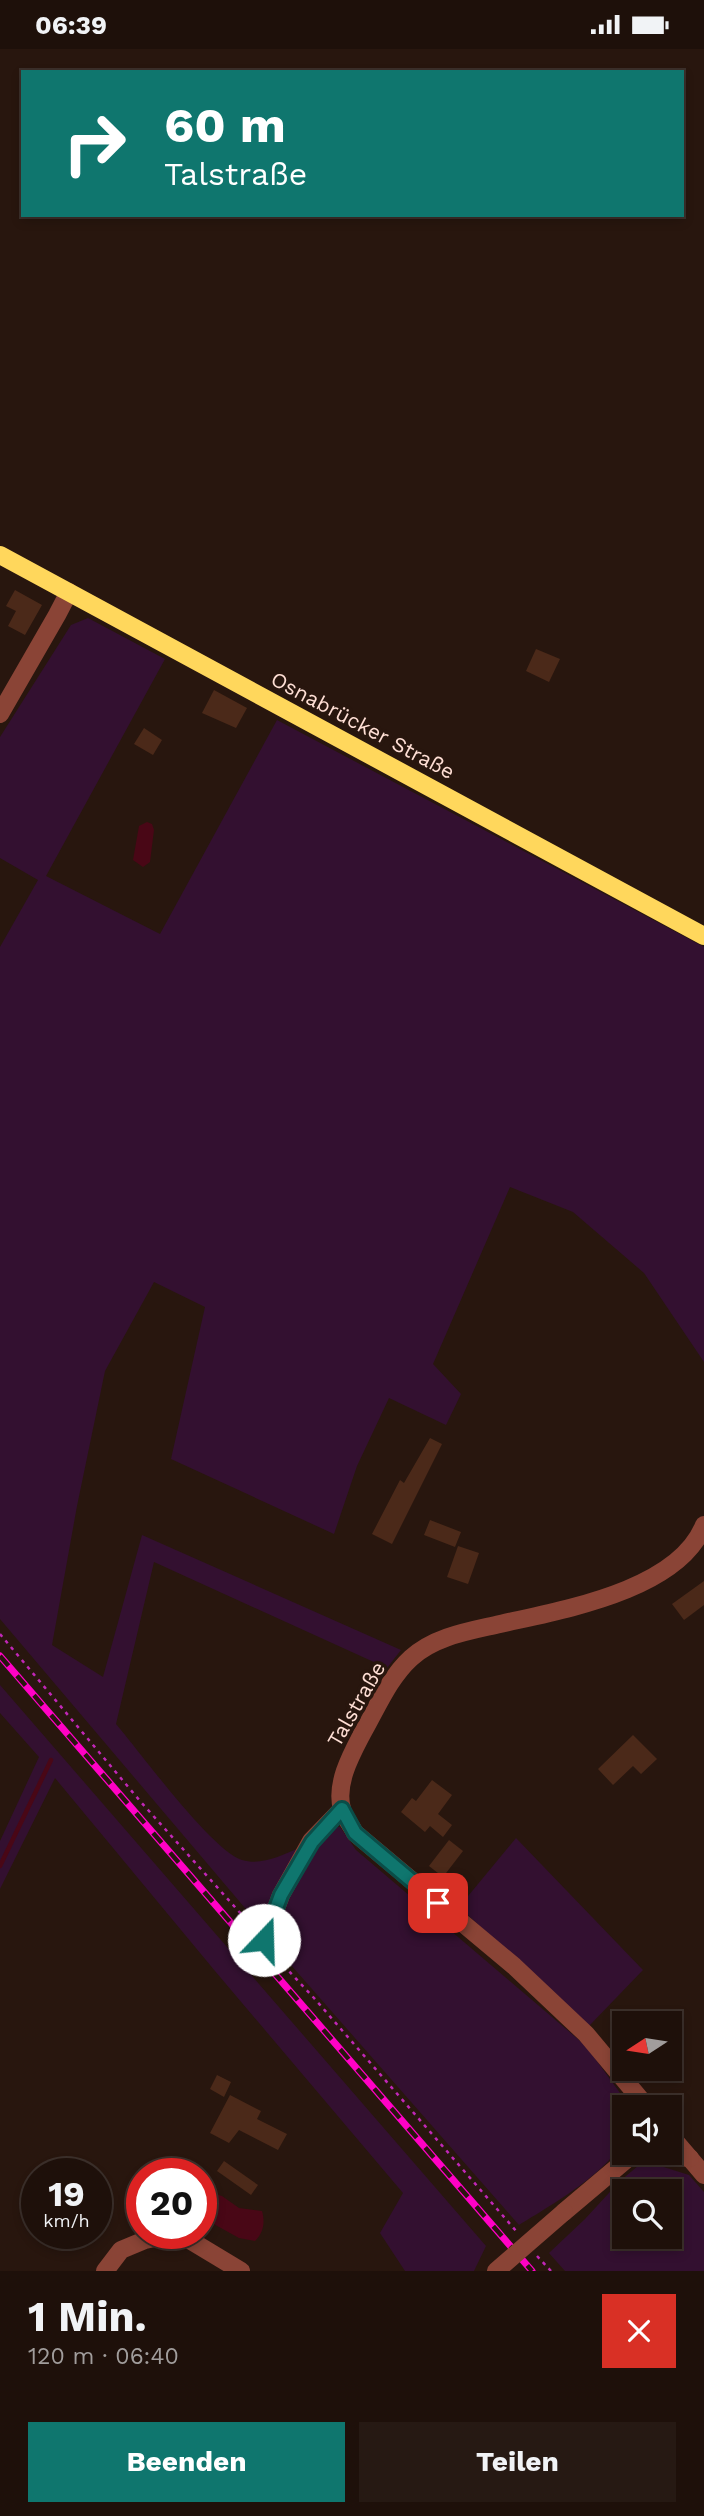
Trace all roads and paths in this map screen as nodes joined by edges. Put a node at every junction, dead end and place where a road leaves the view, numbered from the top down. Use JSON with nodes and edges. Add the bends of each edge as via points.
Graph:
{"nodes":[{"id":1,"x":0,"y":555,"type":"edge"},
{"id":2,"x":69,"y":592,"type":"junction"},
{"id":3,"x":5,"y":694,"type":"edge"},
{"id":4,"x":0,"y":714,"type":"edge"},
{"id":5,"x":704,"y":936,"type":"edge"},
{"id":6,"x":704,"y":1525,"type":"edge"},
{"id":7,"x":0,"y":1634,"type":"edge"},
{"id":8,"x":342,"y":1809,"type":"junction"},
{"id":9,"x":264,"y":1940,"type":"junction"},
{"id":10,"x":636,"y":2095,"type":"edge"},
{"id":11,"x":682,"y":2149,"type":"edge"},
{"id":12,"x":682,"y":2157,"type":"edge"},
{"id":13,"x":690,"y":2158,"type":"junction"},
{"id":14,"x":621,"y":2165,"type":"edge"},
{"id":15,"x":704,"y":2175,"type":"edge"},
{"id":16,"x":523,"y":2239,"type":"dead end"},
{"id":17,"x":533,"y":2250,"type":"dead end"},
{"id":18,"x":105,"y":2271,"type":"edge"},
{"id":19,"x":241,"y":2271,"type":"edge"},
{"id":20,"x":496,"y":2271,"type":"edge"},
{"id":21,"x":551,"y":2271,"type":"edge"}],
"edges":[{"from":1,"to":2,"type":"main road","name":"Osnabrücker Straße"},
{"from":2,"to":3,"type":"street"},
{"from":2,"to":5,"type":"main road","name":"Osnabrücker Straße"},
{"from":3,"to":4,"type":"street"},
{"from":6,"to":8,"type":"street","name":"Talstraße","via":[[700,1537],[676,1562],[627,1589],[460,1634],[412,1657],[394,1677],[348,1758]]},
{"from":7,"to":9,"type":"path"},
{"from":8,"to":9,"type":"street","via":[[312,1842],[281,1895]]},
{"from":8,"to":10,"type":"street","via":[[355,1833],[514,1966],[586,2034]]},
{"from":9,"to":16,"type":"path"},
{"from":11,"to":13,"type":"street"},
{"from":12,"to":13,"type":"street"},
{"from":13,"to":15,"type":"street"},
{"from":14,"to":20,"type":"street","bridge":true},
{"from":17,"to":21,"type":"path"},
{"from":18,"to":19,"type":"street","via":[[121,2251],[145,2240],[178,2234]]}]}
